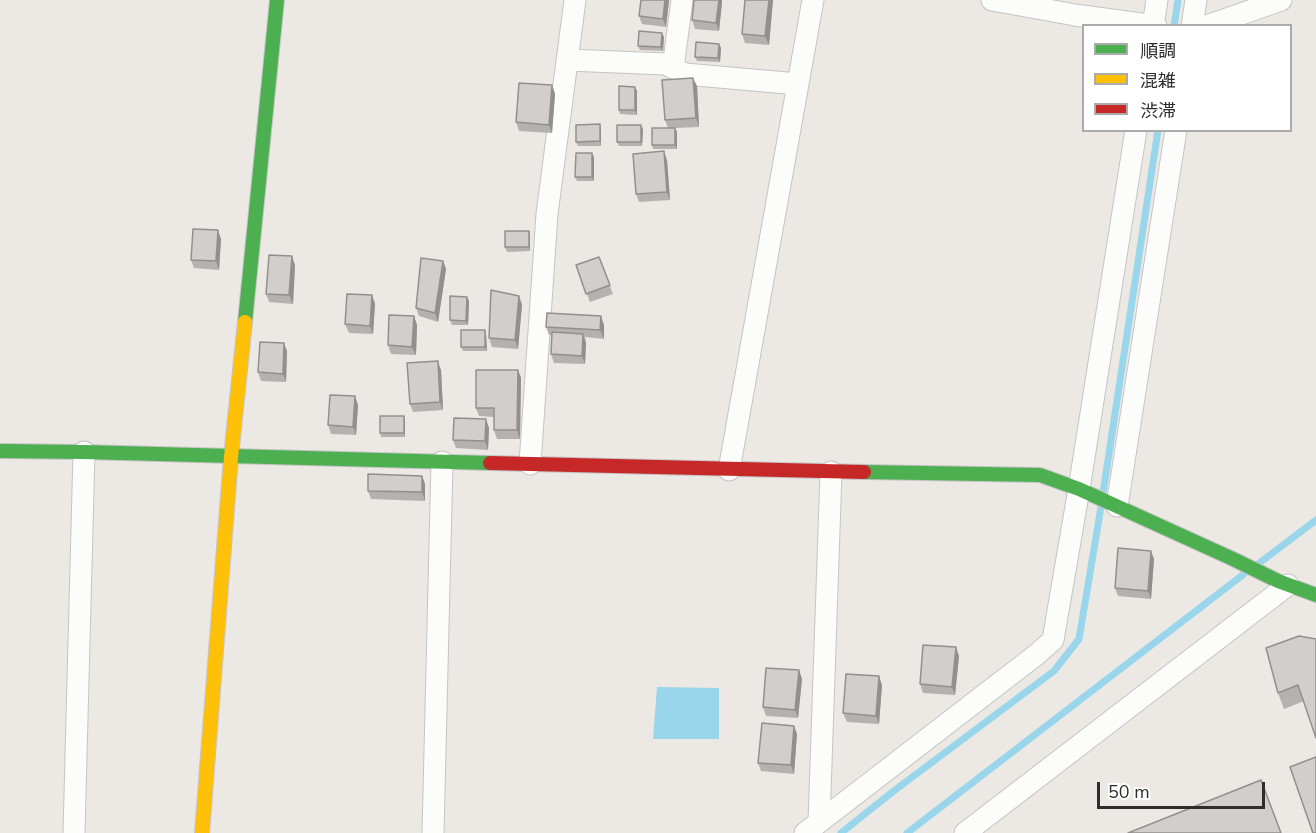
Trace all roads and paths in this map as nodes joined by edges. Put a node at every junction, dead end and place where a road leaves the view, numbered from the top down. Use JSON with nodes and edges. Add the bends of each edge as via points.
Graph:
{"nodes":[{"id":1,"x":277,"y":0,"type":"edge"},
{"id":2,"x":575,"y":0,"type":"edge"},
{"id":3,"x":682,"y":0,"type":"edge"},
{"id":4,"x":813,"y":0,"type":"edge"},
{"id":5,"x":992,"y":0,"type":"edge"},
{"id":6,"x":1157,"y":0,"type":"edge"},
{"id":7,"x":1196,"y":0,"type":"edge"},
{"id":8,"x":1281,"y":0,"type":"edge"},
{"id":9,"x":1146,"y":24,"type":"edge"},
{"id":10,"x":1154,"y":24,"type":"edge"},
{"id":11,"x":1192,"y":24,"type":"edge"},
{"id":12,"x":1213,"y":24,"type":"edge"},
{"id":13,"x":567,"y":60,"type":"junction"},
{"id":14,"x":673,"y":68,"type":"junction"},
{"id":15,"x":798,"y":84,"type":"junction"},
{"id":16,"x":1136,"y":132,"type":"edge"},
{"id":17,"x":1176,"y":132,"type":"edge"},
{"id":18,"x":0,"y":451,"type":"edge"},
{"id":19,"x":84,"y":452,"type":"junction"},
{"id":20,"x":231,"y":457,"type":"junction"},
{"id":21,"x":442,"y":462,"type":"junction"},
{"id":22,"x":530,"y":464,"type":"junction"},
{"id":23,"x":729,"y":470,"type":"junction"},
{"id":24,"x":831,"y":472,"type":"junction"},
{"id":25,"x":1079,"y":489,"type":"junction"},
{"id":26,"x":1117,"y":506,"type":"junction"},
{"id":27,"x":1283,"y":583,"type":"junction"},
{"id":28,"x":1316,"y":595,"type":"edge"},
{"id":29,"x":812,"y":827,"type":"edge"},
{"id":30,"x":74,"y":833,"type":"edge"},
{"id":31,"x":202,"y":833,"type":"edge"},
{"id":32,"x":433,"y":833,"type":"edge"},
{"id":33,"x":964,"y":833,"type":"edge"}],
"edges":[{"from":1,"to":20,"type":"street"},
{"from":2,"to":13,"type":"street"},
{"from":3,"to":14,"type":"street"},
{"from":4,"to":15,"type":"street"},
{"from":5,"to":9,"type":"street"},
{"from":6,"to":10,"type":"street"},
{"from":7,"to":11,"type":"street"},
{"from":8,"to":12,"type":"street"},
{"from":13,"to":14,"type":"street","via":[[666,64]]},
{"from":13,"to":22,"type":"street","via":[[548,214]]},
{"from":14,"to":15,"type":"street","via":[[685,74]]},
{"from":15,"to":23,"type":"street"},
{"from":16,"to":25,"type":"street"},
{"from":17,"to":26,"type":"street"},
{"from":18,"to":19,"type":"street"},
{"from":19,"to":20,"type":"street"},
{"from":19,"to":30,"type":"street"},
{"from":20,"to":21,"type":"street"},
{"from":20,"to":31,"type":"street"},
{"from":21,"to":22,"type":"street"},
{"from":21,"to":32,"type":"street"},
{"from":22,"to":23,"type":"street"},
{"from":23,"to":24,"type":"street"},
{"from":24,"to":25,"type":"street","via":[[1040,475]]},
{"from":24,"to":29,"type":"street"},
{"from":25,"to":26,"type":"street"},
{"from":25,"to":29,"type":"street","via":[[1053,640]]},
{"from":26,"to":27,"type":"street"},
{"from":27,"to":28,"type":"street"},
{"from":27,"to":33,"type":"street"}]}
